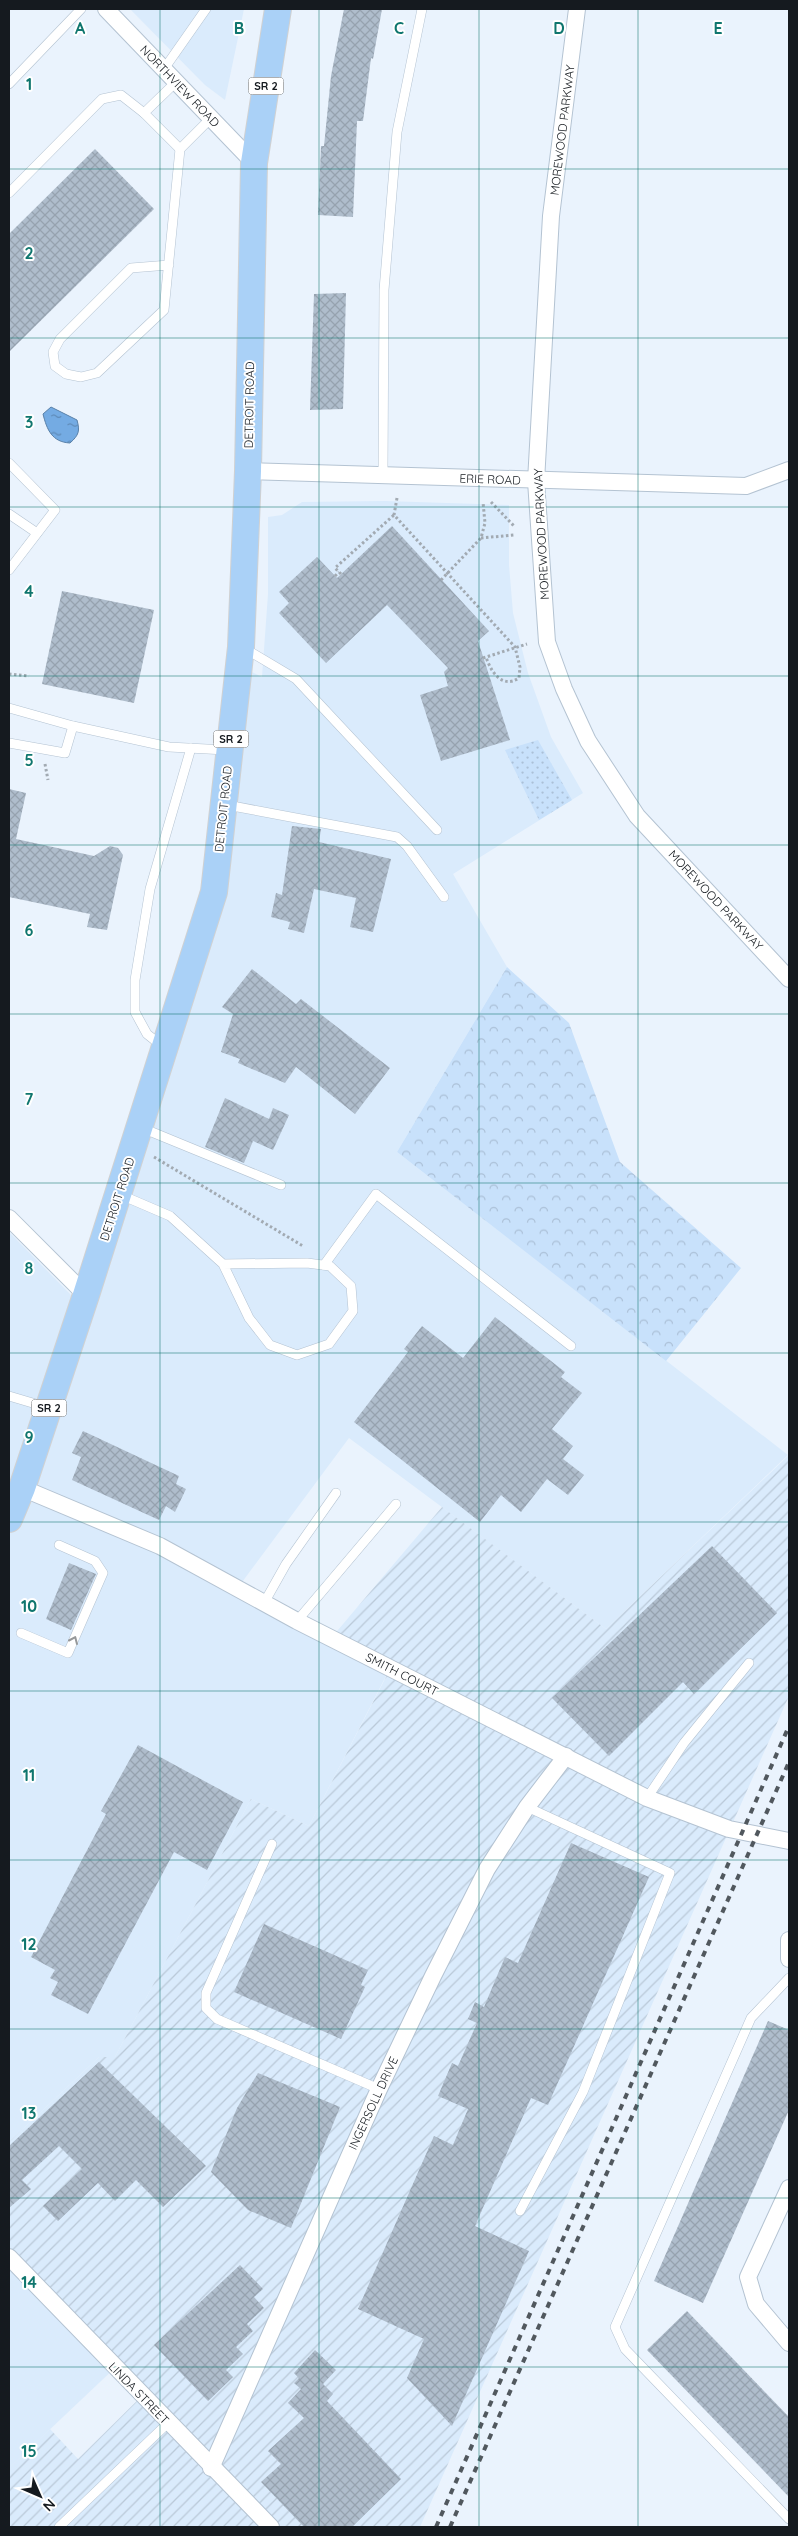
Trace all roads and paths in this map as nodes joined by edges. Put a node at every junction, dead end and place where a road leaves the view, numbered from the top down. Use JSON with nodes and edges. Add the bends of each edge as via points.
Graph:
{"nodes":[{"id":1,"x":81,"y":9,"type":"edge"},
{"id":2,"x":106,"y":9,"type":"edge"},
{"id":3,"x":206,"y":9,"type":"edge"},
{"id":4,"x":278,"y":9,"type":"edge"},
{"id":5,"x":422,"y":9,"type":"edge"},
{"id":6,"x":577,"y":9,"type":"edge"},
{"id":7,"x":164,"y":70,"type":"junction"},
{"id":8,"x":176,"y":82,"type":"junction"},
{"id":9,"x":9,"y":84,"type":"edge"},
{"id":10,"x":144,"y":113,"type":"junction"},
{"id":11,"x":210,"y":118,"type":"junction"},
{"id":12,"x":180,"y":149,"type":"junction"},
{"id":13,"x":254,"y":163,"type":"junction"},
{"id":14,"x":9,"y":192,"type":"edge"},
{"id":15,"x":169,"y":265,"type":"junction"},
{"id":16,"x":9,"y":463,"type":"edge"},
{"id":17,"x":248,"y":470,"type":"junction"},
{"id":18,"x":789,"y":470,"type":"edge"},
{"id":19,"x":383,"y":475,"type":"junction"},
{"id":20,"x":536,"y":481,"type":"junction"},
{"id":21,"x":397,"y":498,"type":"dead end"},
{"id":22,"x":483,"y":502,"type":"dead end"},
{"id":23,"x":490,"y":502,"type":"dead end"},
{"id":24,"x":9,"y":514,"type":"edge"},
{"id":25,"x":394,"y":515,"type":"junction"},
{"id":26,"x":514,"y":526,"type":"dead end"},
{"id":27,"x":37,"y":533,"type":"junction"},
{"id":28,"x":514,"y":535,"type":"dead end"},
{"id":29,"x":481,"y":538,"type":"junction"},
{"id":30,"x":9,"y":570,"type":"edge"},
{"id":31,"x":447,"y":574,"type":"junction"},
{"id":32,"x":335,"y":576,"type":"dead end"},
{"id":33,"x":441,"y":580,"type":"dead end"},
{"id":34,"x":526,"y":644,"type":"dead end"},
{"id":35,"x":242,"y":647,"type":"junction"},
{"id":36,"x":515,"y":647,"type":"junction"},
{"id":37,"x":9,"y":674,"type":"edge"},
{"id":38,"x":29,"y":676,"type":"dead end"},
{"id":39,"x":9,"y":708,"type":"edge"},
{"id":40,"x":73,"y":726,"type":"junction"},
{"id":41,"x":9,"y":742,"type":"edge"},
{"id":42,"x":191,"y":748,"type":"junction"},
{"id":43,"x":230,"y":750,"type":"junction"},
{"id":44,"x":224,"y":804,"type":"junction"},
{"id":45,"x":437,"y":830,"type":"dead end"},
{"id":46,"x":444,"y":897,"type":"dead end"},
{"id":47,"x":789,"y":979,"type":"edge"},
{"id":48,"x":165,"y":1048,"type":"junction"},
{"id":49,"x":140,"y":1127,"type":"junction"},
{"id":50,"x":152,"y":1156,"type":"dead end"},
{"id":51,"x":281,"y":1185,"type":"dead end"},
{"id":52,"x":118,"y":1194,"type":"junction"},
{"id":53,"x":9,"y":1218,"type":"edge"},
{"id":54,"x":304,"y":1246,"type":"dead end"},
{"id":55,"x":223,"y":1264,"type":"junction"},
{"id":56,"x":324,"y":1265,"type":"junction"},
{"id":57,"x":86,"y":1296,"type":"junction"},
{"id":58,"x":571,"y":1346,"type":"dead end"},
{"id":59,"x":9,"y":1396,"type":"edge"},
{"id":60,"x":49,"y":1408,"type":"junction"},
{"id":61,"x":22,"y":1488,"type":"junction"},
{"id":62,"x":336,"y":1492,"type":"dead end"},
{"id":63,"x":396,"y":1504,"type":"dead end"},
{"id":64,"x":9,"y":1519,"type":"edge"},
{"id":65,"x":59,"y":1545,"type":"dead end"},
{"id":66,"x":264,"y":1603,"type":"junction"},
{"id":67,"x":297,"y":1621,"type":"junction"},
{"id":68,"x":21,"y":1633,"type":"dead end"},
{"id":69,"x":749,"y":1663,"type":"dead end"},
{"id":70,"x":566,"y":1756,"type":"junction"},
{"id":71,"x":647,"y":1798,"type":"junction"},
{"id":72,"x":527,"y":1807,"type":"junction"},
{"id":73,"x":789,"y":1841,"type":"edge"},
{"id":74,"x":272,"y":1844,"type":"dead end"},
{"id":75,"x":789,"y":1940,"type":"edge"},
{"id":76,"x":789,"y":1959,"type":"edge"},
{"id":77,"x":789,"y":1978,"type":"edge"},
{"id":78,"x":379,"y":2089,"type":"junction"},
{"id":79,"x":789,"y":2188,"type":"edge"},
{"id":80,"x":520,"y":2211,"type":"dead end"},
{"id":81,"x":9,"y":2258,"type":"edge"},
{"id":82,"x":789,"y":2343,"type":"edge"},
{"id":83,"x":168,"y":2423,"type":"junction"},
{"id":84,"x":211,"y":2468,"type":"junction"},
{"id":85,"x":789,"y":2519,"type":"edge"},
{"id":86,"x":59,"y":2527,"type":"edge"},
{"id":87,"x":271,"y":2527,"type":"edge"}],
"edges":[{"from":1,"to":9,"type":"lane"},
{"from":2,"to":7,"type":"street","name":"NORTHVIEW ROAD"},
{"from":3,"to":7,"type":"lane"},
{"from":4,"to":13,"type":"main road","name":"DETROIT ROAD","number":"SR 2"},
{"from":5,"to":19,"type":"lane","via":[[394,162],[384,290]]},
{"from":6,"to":20,"type":"street","name":"MOREWOOD PARKWAY","via":[[551,216]]},
{"from":7,"to":8,"type":"street","name":"NORTHVIEW ROAD"},
{"from":8,"to":10,"type":"lane"},
{"from":8,"to":11,"type":"street","name":"NORTHVIEW ROAD"},
{"from":10,"to":12,"type":"lane"},
{"from":10,"to":14,"type":"lane","via":[[121,95],[102,99]]},
{"from":11,"to":12,"type":"lane"},
{"from":11,"to":13,"type":"street","name":"NORTHVIEW ROAD"},
{"from":12,"to":15,"type":"lane"},
{"from":13,"to":17,"type":"main road","name":"DETROIT ROAD","number":"SR 2"},
{"from":15,"to":15,"type":"lane","via":[[164,310],[97,373],[81,377],[66,374],[55,366],[53,352],[60,339],[131,268]]},
{"from":16,"to":27,"type":"lane","via":[[55,510]]},
{"from":17,"to":19,"type":"street","name":"ERIE ROAD"},
{"from":17,"to":35,"type":"main road","name":"DETROIT ROAD","number":"SR 2"},
{"from":18,"to":20,"type":"street","name":"ERIE ROAD","via":[[746,486]]},
{"from":19,"to":20,"type":"street","name":"ERIE ROAD"},
{"from":20,"to":47,"type":"street","name":"MOREWOOD PARKWAY","via":[[547,642],[588,741],[637,816]]},
{"from":21,"to":25,"type":"path"},
{"from":22,"to":29,"type":"path","via":[[485,523]]},
{"from":23,"to":26,"type":"path"},
{"from":24,"to":27,"type":"lane"},
{"from":25,"to":31,"type":"path"},
{"from":25,"to":32,"type":"path","via":[[335,568],[340,573]]},
{"from":27,"to":30,"type":"lane"},
{"from":28,"to":29,"type":"path"},
{"from":29,"to":31,"type":"path"},
{"from":31,"to":33,"type":"path"},
{"from":31,"to":36,"type":"path"},
{"from":34,"to":36,"type":"path"},
{"from":35,"to":43,"type":"main road","name":"DETROIT ROAD","number":"SR 2"},
{"from":35,"to":45,"type":"lane","via":[[296,679]]},
{"from":36,"to":36,"type":"path","via":[[485,658],[496,676],[506,681],[513,682],[519,678]]},
{"from":37,"to":38,"type":"path"},
{"from":39,"to":40,"type":"lane"},
{"from":40,"to":41,"type":"lane","via":[[65,753]]},
{"from":40,"to":42,"type":"lane"},
{"from":42,"to":43,"type":"lane"},
{"from":42,"to":48,"type":"lane","via":[[150,889],[135,980],[135,1012],[147,1034]]},
{"from":43,"to":44,"type":"main road","name":"DETROIT ROAD","number":"SR 2"},
{"from":44,"to":46,"type":"lane","via":[[397,837]]},
{"from":44,"to":48,"type":"main road","name":"DETROIT ROAD","number":"SR 2","via":[[214,892]]},
{"from":48,"to":49,"type":"main road","name":"DETROIT ROAD","number":"SR 2"},
{"from":49,"to":51,"type":"lane"},
{"from":49,"to":52,"type":"main road","name":"DETROIT ROAD","number":"SR 2"},
{"from":50,"to":54,"type":"path"},
{"from":52,"to":55,"type":"lane","via":[[170,1216]]},
{"from":52,"to":57,"type":"main road","name":"DETROIT ROAD","number":"SR 2"},
{"from":53,"to":57,"type":"street"},
{"from":55,"to":56,"type":"lane"},
{"from":55,"to":56,"type":"lane","via":[[249,1318],[270,1345],[297,1355],[329,1344],[353,1311],[351,1286],[330,1266]]},
{"from":56,"to":58,"type":"lane","via":[[376,1194]]},
{"from":57,"to":60,"type":"main road","name":"DETROIT ROAD","number":"SR 2"},
{"from":59,"to":60,"type":"lane"},
{"from":60,"to":61,"type":"main road","name":"DETROIT ROAD","number":"SR 2"},
{"from":61,"to":64,"type":"main road","name":"DETROIT ROAD","number":"SR 2"},
{"from":61,"to":66,"type":"street","name":"SMITH COURT","via":[[160,1546]]},
{"from":62,"to":66,"type":"lane","via":[[286,1564]]},
{"from":63,"to":67,"type":"lane"},
{"from":68,"to":65,"type":"lane","one_way":true,"via":[[68,1654],[103,1574],[96,1561]]},
{"from":66,"to":67,"type":"street","name":"SMITH COURT"},
{"from":67,"to":70,"type":"street","name":"SMITH COURT"},
{"from":69,"to":71,"type":"lane","via":[[684,1743]]},
{"from":70,"to":71,"type":"street","name":"SMITH COURT"},
{"from":70,"to":72,"type":"street","name":"INGERSOLL DRIVE"},
{"from":71,"to":73,"type":"street","name":"SMITH COURT","via":[[729,1829]]},
{"from":72,"to":78,"type":"street","name":"INGERSOLL DRIVE","via":[[487,1869]]},
{"from":72,"to":80,"type":"lane","via":[[670,1872],[583,2092]]},
{"from":74,"to":78,"type":"lane","via":[[206,1992],[206,2008],[217,2019]]},
{"from":75,"to":76,"type":"street"},
{"from":77,"to":85,"type":"lane","via":[[751,2018],[615,2327],[625,2349]]},
{"from":78,"to":84,"type":"street","name":"INGERSOLL DRIVE"},
{"from":79,"to":82,"type":"street","via":[[748,2277],[756,2304]]},
{"from":81,"to":83,"type":"street","name":"LINDA STREET"},
{"from":83,"to":84,"type":"street","name":"LINDA STREET"},
{"from":83,"to":86,"type":"lane"},
{"from":84,"to":87,"type":"street","name":"LINDA STREET"}]}
